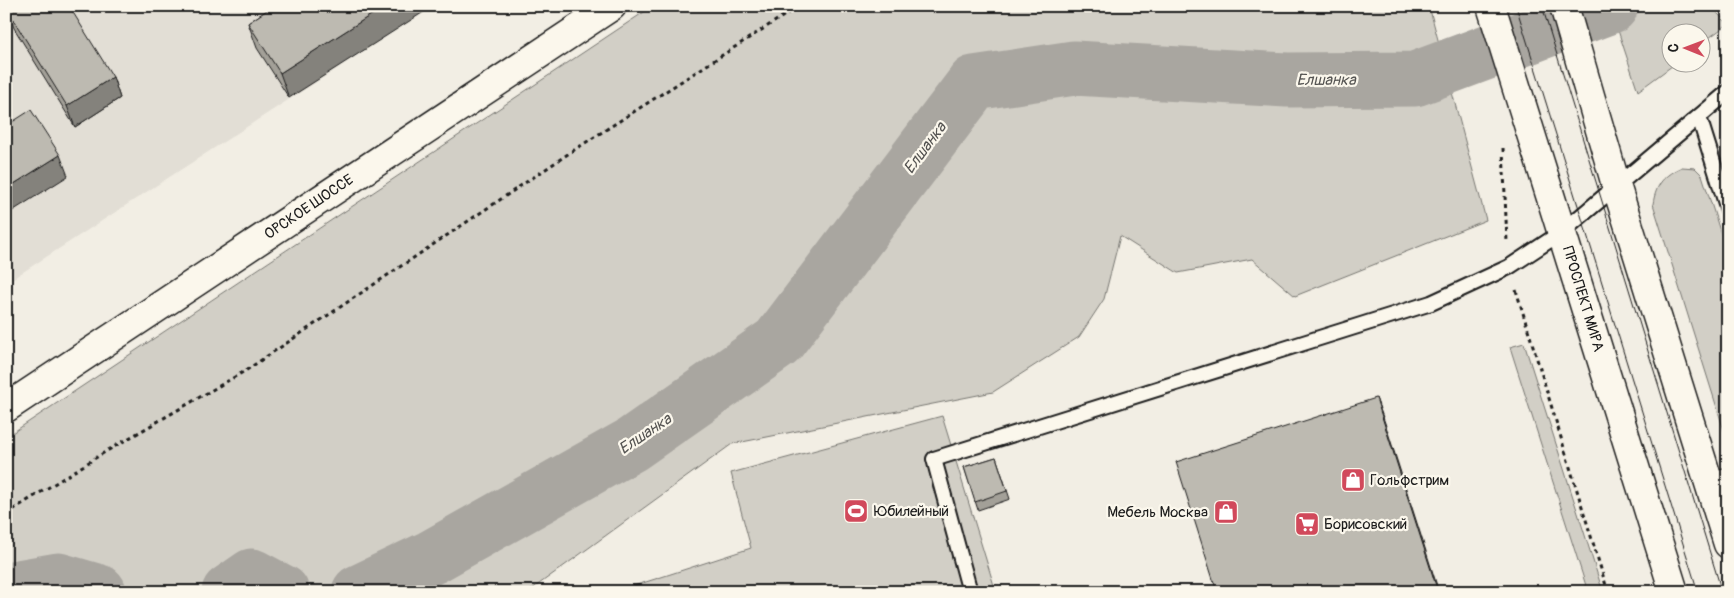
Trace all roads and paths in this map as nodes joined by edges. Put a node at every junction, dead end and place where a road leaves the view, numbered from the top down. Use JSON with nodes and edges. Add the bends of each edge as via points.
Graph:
{"nodes":[{"id":1,"x":612,"y":6,"type":"edge"},
{"id":2,"x":799,"y":6,"type":"edge"},
{"id":3,"x":1491,"y":6,"type":"edge"},
{"id":4,"x":1564,"y":6,"type":"edge"},
{"id":5,"x":1728,"y":92,"type":"edge"},
{"id":6,"x":1699,"y":116,"type":"junction"},
{"id":7,"x":1502,"y":142,"type":"dead end"},
{"id":8,"x":1616,"y":185,"type":"junction"},
{"id":9,"x":1728,"y":210,"type":"edge"},
{"id":10,"x":1562,"y":232,"type":"junction"},
{"id":11,"x":1509,"y":267,"type":"junction"},
{"id":12,"x":6,"y":408,"type":"edge"},
{"id":13,"x":1718,"y":479,"type":"edge"},
{"id":14,"x":6,"y":514,"type":"edge"},
{"id":15,"x":1728,"y":544,"type":"edge"},
{"id":16,"x":970,"y":592,"type":"edge"},
{"id":17,"x":1608,"y":592,"type":"edge"},
{"id":18,"x":1674,"y":592,"type":"edge"}],
"edges":[{"from":1,"to":12,"type":"main road","name":"ОРСКОЕ ШОССЕ"},
{"from":2,"to":14,"type":"path","via":[[571,152],[245,371]]},
{"from":3,"to":10,"type":"main road","name":"ПРОСПЕКТ МИРА"},
{"from":4,"to":8,"type":"main road"},
{"from":5,"to":6,"type":"lane"},
{"from":6,"to":8,"type":"lane"},
{"from":6,"to":9,"type":"lane"},
{"from":7,"to":11,"type":"path"},
{"from":8,"to":10,"type":"lane"},
{"from":8,"to":13,"type":"main road"},
{"from":10,"to":11,"type":"lane"},
{"from":10,"to":18,"type":"main road","name":"ПРОСПЕКТ МИРА"},
{"from":11,"to":16,"type":"lane","via":[[1431,304],[934,459]]},
{"from":11,"to":17,"type":"path"},
{"from":13,"to":15,"type":"main road"}]}
